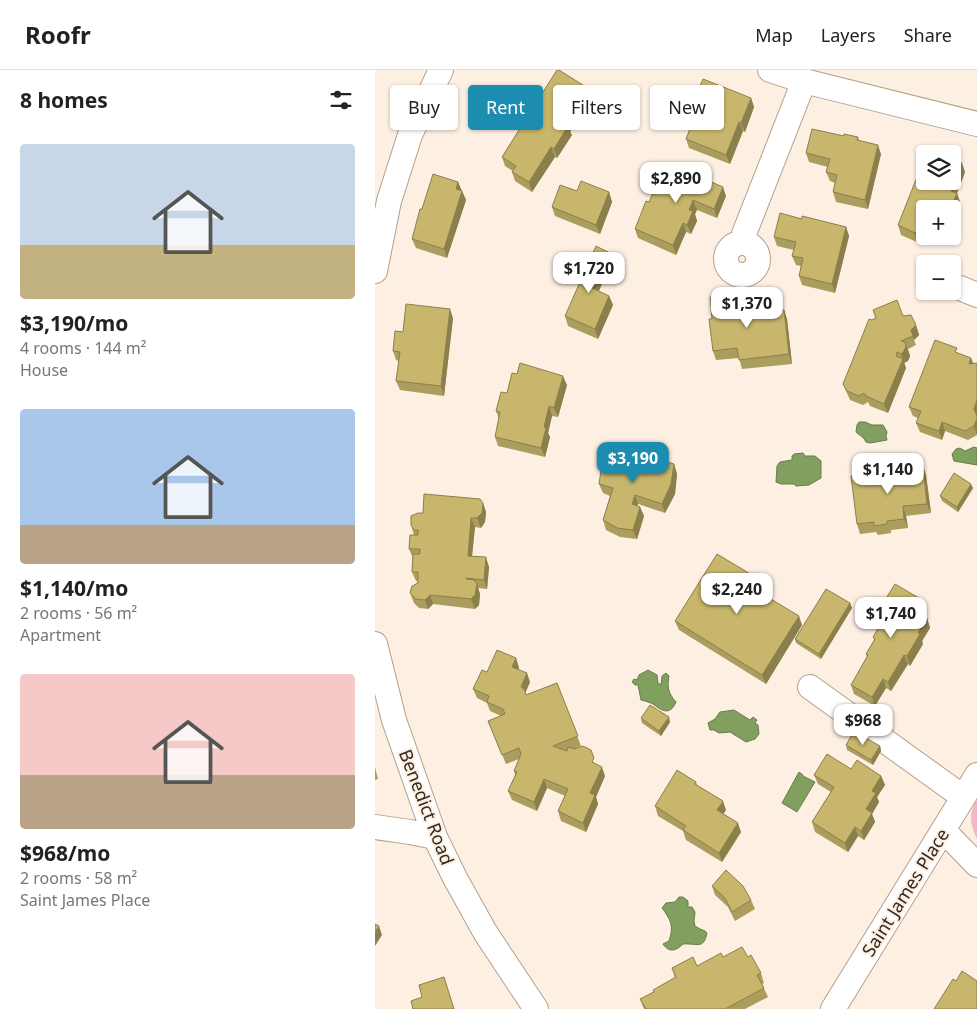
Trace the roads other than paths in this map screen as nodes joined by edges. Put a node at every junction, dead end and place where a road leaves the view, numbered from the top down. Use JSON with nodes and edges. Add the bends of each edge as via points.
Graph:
{"nodes":[{"id":1,"x":441,"y":70,"type":"edge"},
{"id":2,"x":770,"y":70,"type":"edge"},
{"id":3,"x":804,"y":81,"type":"junction"},
{"id":4,"x":977,"y":124,"type":"edge"},
{"id":5,"x":743,"y":244,"type":"dead end"},
{"id":6,"x":375,"y":270,"type":"edge"},
{"id":7,"x":375,"y":644,"type":"edge"},
{"id":8,"x":810,"y":687,"type":"dead end"},
{"id":9,"x":977,"y":775,"type":"edge"},
{"id":10,"x":963,"y":797,"type":"junction"},
{"id":11,"x":375,"y":827,"type":"edge"},
{"id":12,"x":943,"y":830,"type":"junction"},
{"id":13,"x":435,"y":837,"type":"junction"},
{"id":14,"x":977,"y":866,"type":"edge"},
{"id":15,"x":536,"y":1009,"type":"edge"},
{"id":16,"x":833,"y":1009,"type":"edge"}],
"edges":[{"from":1,"to":6,"type":"street","via":[[410,135],[389,201]]},
{"from":2,"to":3,"type":"street"},
{"from":3,"to":4,"type":"street"},
{"from":3,"to":5,"type":"street","via":[[744,234]]},
{"from":7,"to":13,"type":"street","name":"Benedict Road","via":[[394,720]]},
{"from":8,"to":10,"type":"street"},
{"from":9,"to":10,"type":"street","name":"Saint James Place"},
{"from":10,"to":12,"type":"street","name":"Saint James Place"},
{"from":11,"to":13,"type":"street"},
{"from":12,"to":14,"type":"street"},
{"from":12,"to":16,"type":"street","name":"Saint James Place"},
{"from":13,"to":15,"type":"street","name":"Benedict Road","via":[[485,932]]}]}
